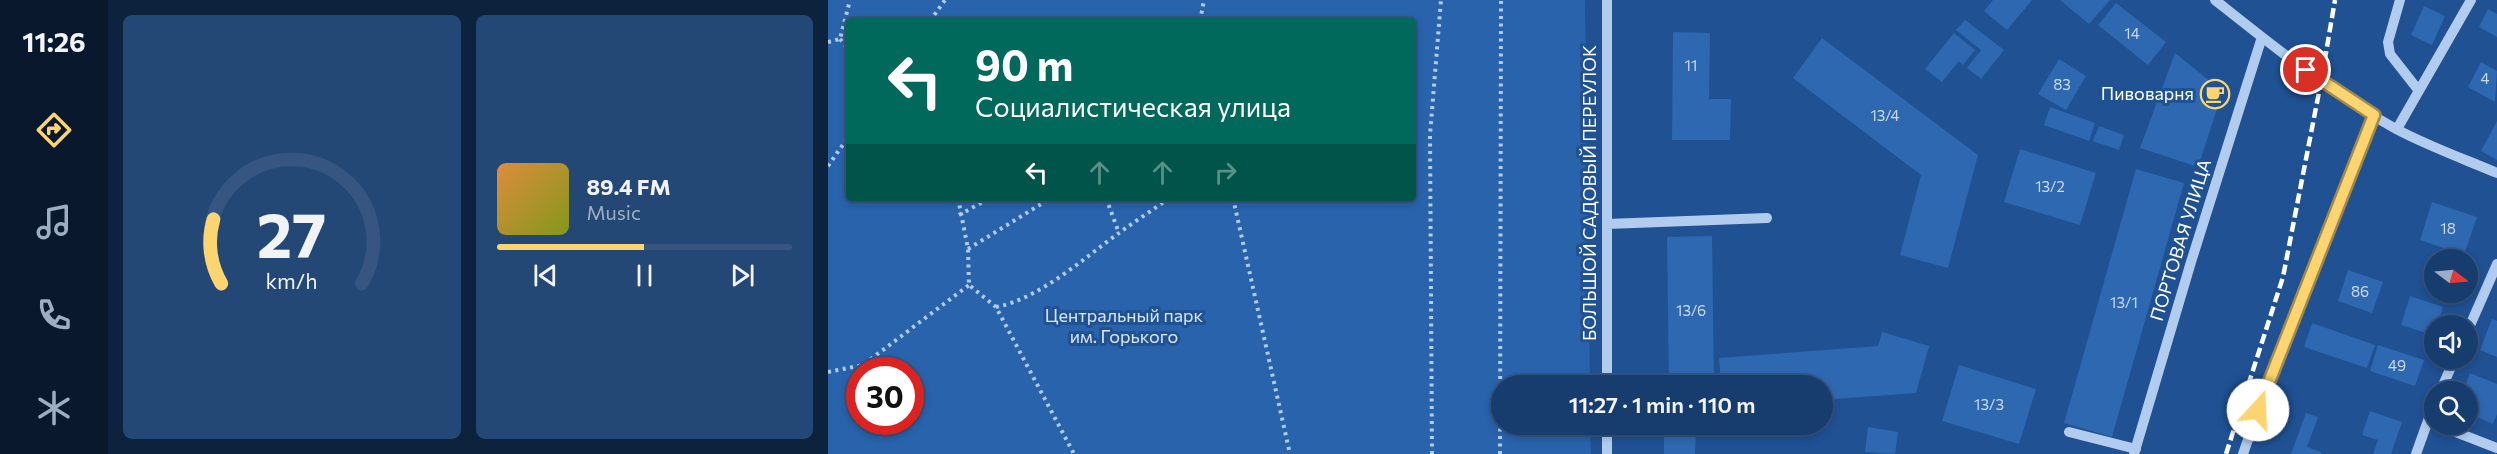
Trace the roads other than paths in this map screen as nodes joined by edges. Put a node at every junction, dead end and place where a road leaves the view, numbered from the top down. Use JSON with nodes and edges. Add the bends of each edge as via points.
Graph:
{"nodes":[{"id":1,"x":1607,"y":0,"type":"edge"},
{"id":2,"x":2215,"y":0,"type":"edge"},
{"id":3,"x":2400,"y":0,"type":"edge"},
{"id":4,"x":2472,"y":0,"type":"edge"},
{"id":5,"x":2262,"y":37,"type":"junction"},
{"id":6,"x":2419,"y":91,"type":"junction"},
{"id":7,"x":2374,"y":115,"type":"junction"},
{"id":8,"x":2397,"y":129,"type":"junction"},
{"id":9,"x":2497,"y":173,"type":"edge"},
{"id":10,"x":1767,"y":218,"type":"dead end"},
{"id":11,"x":1607,"y":224,"type":"junction"},
{"id":12,"x":2497,"y":264,"type":"edge"},
{"id":13,"x":2475,"y":315,"type":"edge"},
{"id":14,"x":1607,"y":375,"type":"edge"},
{"id":15,"x":2069,"y":432,"type":"dead end"},
{"id":16,"x":1607,"y":435,"type":"edge"},
{"id":17,"x":2426,"y":435,"type":"edge"},
{"id":18,"x":2463,"y":435,"type":"edge"},
{"id":19,"x":2497,"y":448,"type":"edge"},
{"id":20,"x":2135,"y":451,"type":"edge"},
{"id":21,"x":1607,"y":454,"type":"edge"},
{"id":22,"x":2243,"y":454,"type":"edge"},
{"id":23,"x":2416,"y":454,"type":"edge"}],
"edges":[{"from":1,"to":11,"type":"street","name":"БОЛЬШОЙ САДОВЫЙ ПЕРЕУЛОК"},
{"from":2,"to":5,"type":"street"},
{"from":3,"to":6,"type":"street","via":[[2388,42],[2390,54]]},
{"from":4,"to":6,"type":"street"},
{"from":5,"to":7,"type":"street","via":[[2321,82]]},
{"from":5,"to":20,"type":"street","name":"ПОРТОВАЯ УЛИЦА"},
{"from":6,"to":8,"type":"street"},
{"from":7,"to":8,"type":"street"},
{"from":7,"to":22,"type":"street"},
{"from":8,"to":9,"type":"street"},
{"from":10,"to":11,"type":"street"},
{"from":11,"to":14,"type":"street","name":"БОЛЬШОЙ САДОВЫЙ ПЕРЕУЛОК"},
{"from":12,"to":13,"type":"street"},
{"from":15,"to":20,"type":"street"},
{"from":16,"to":21,"type":"street"},
{"from":17,"to":23,"type":"street"},
{"from":18,"to":19,"type":"street"}]}
